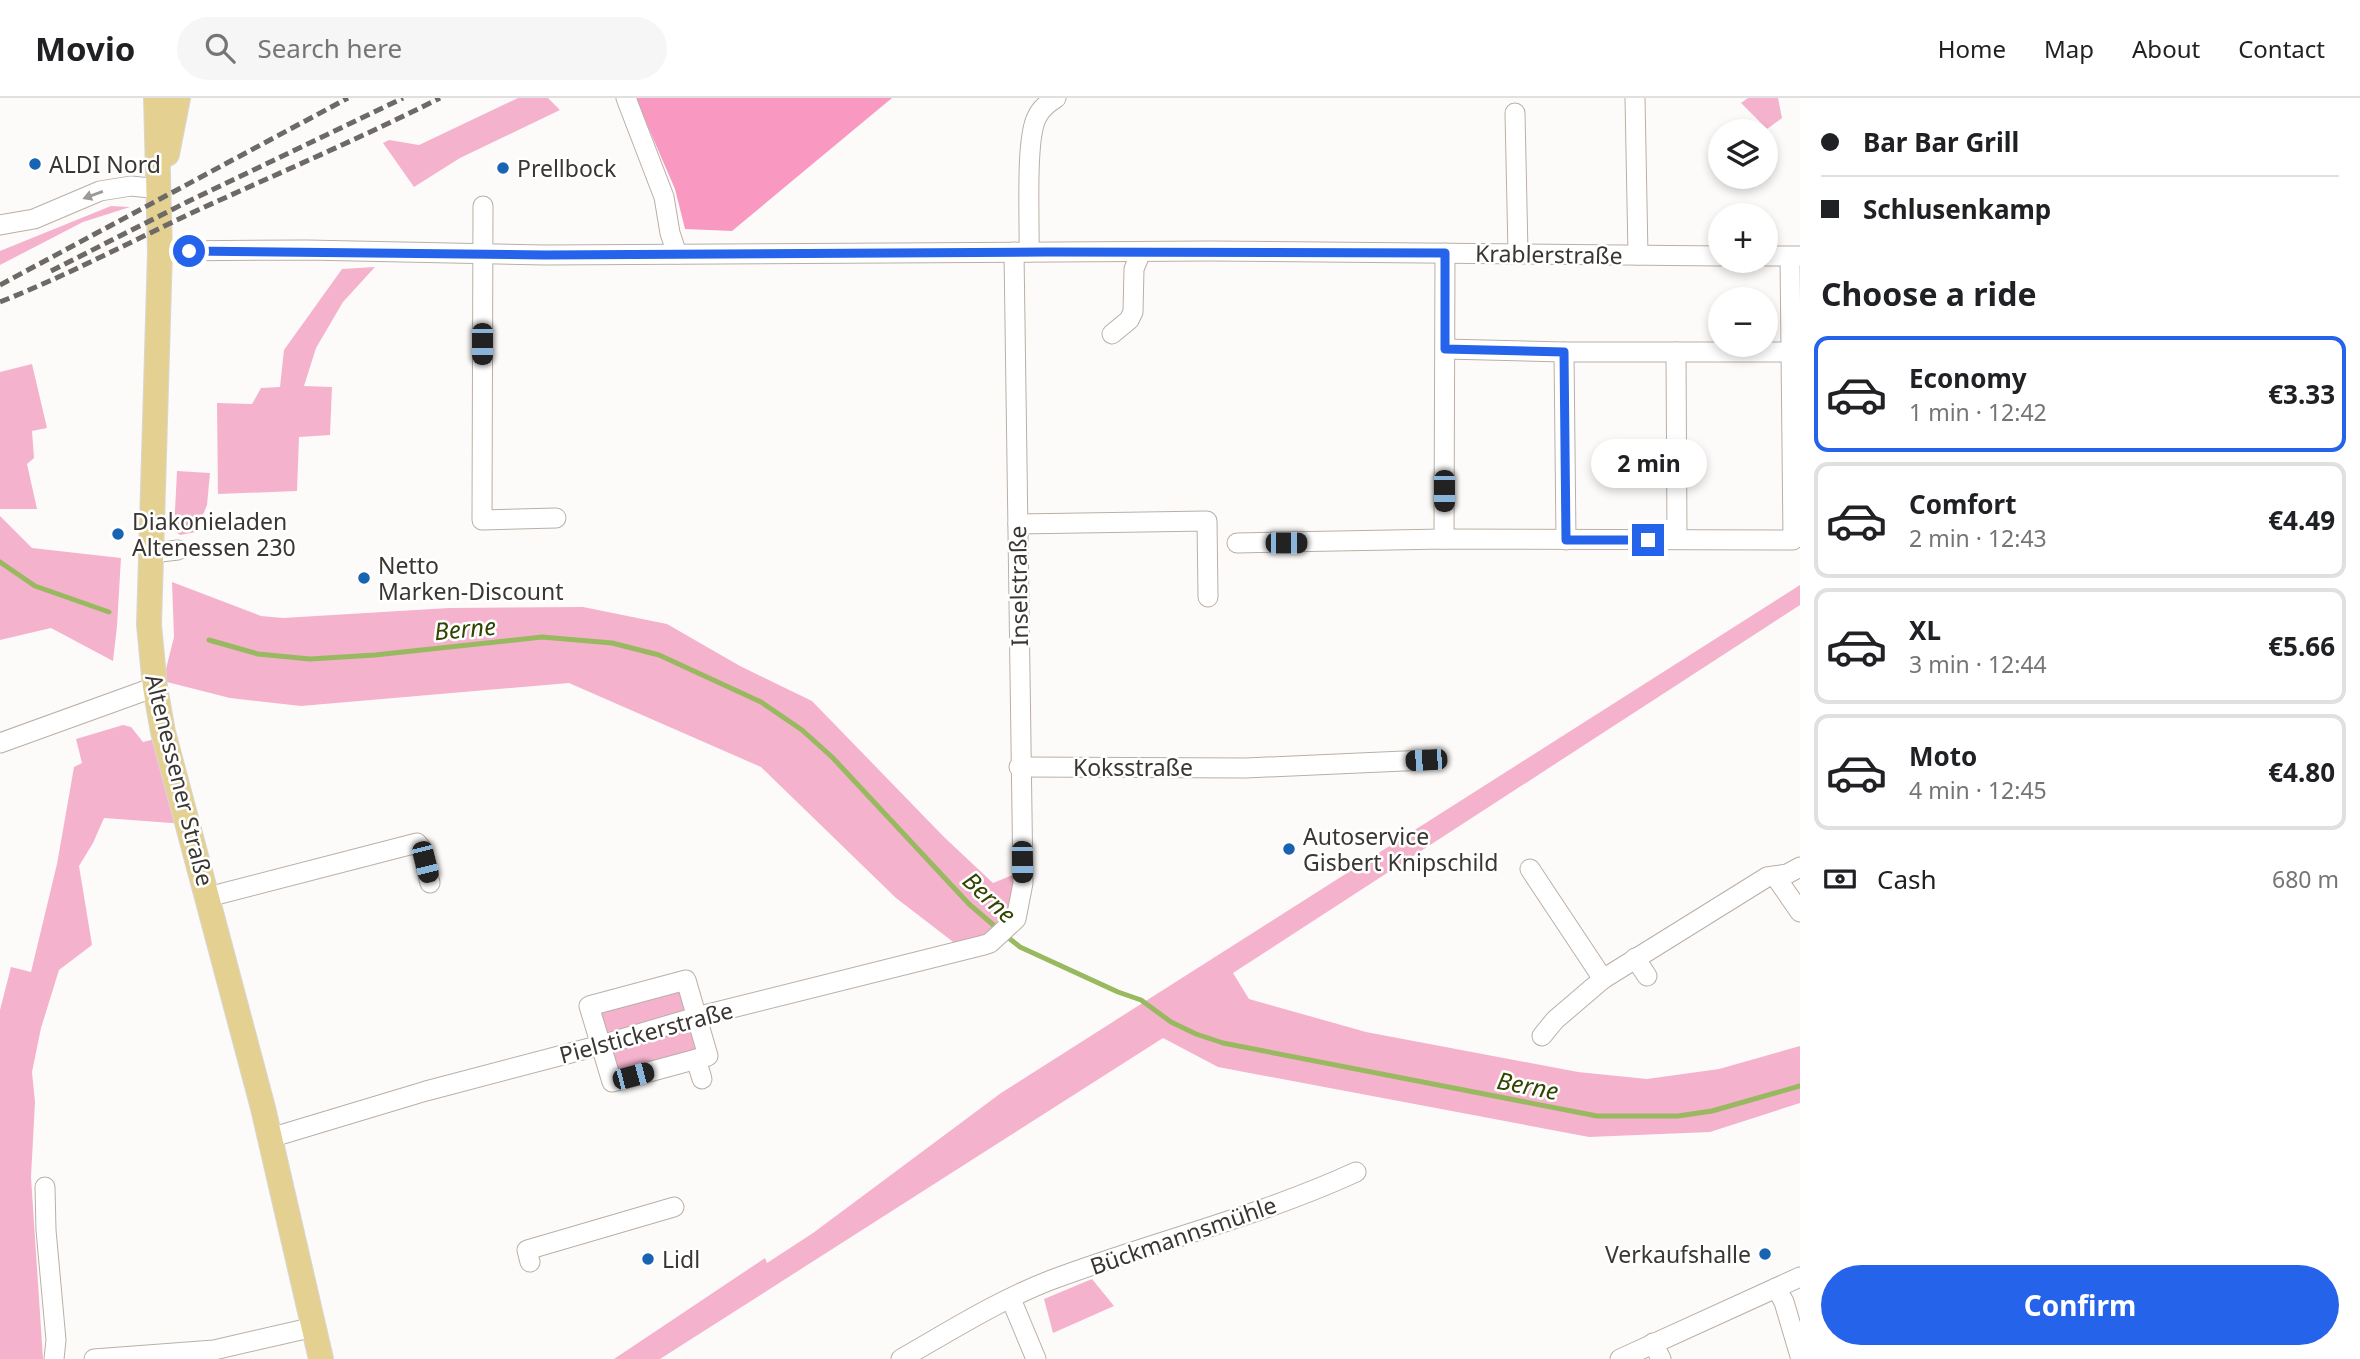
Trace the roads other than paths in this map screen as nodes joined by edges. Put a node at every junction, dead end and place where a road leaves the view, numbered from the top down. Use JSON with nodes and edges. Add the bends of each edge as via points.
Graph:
{"nodes":[{"id":1,"x":156,"y":98,"type":"edge"},
{"id":2,"x":178,"y":98,"type":"edge"},
{"id":3,"x":626,"y":98,"type":"edge"},
{"id":4,"x":1056,"y":98,"type":"edge"},
{"id":5,"x":1635,"y":98,"type":"edge"},
{"id":6,"x":1515,"y":113,"type":"dead end"},
{"id":7,"x":160,"y":188,"type":"junction"},
{"id":8,"x":483,"y":206,"type":"dead end"},
{"id":9,"x":0,"y":225,"type":"edge"},
{"id":10,"x":160,"y":251,"type":"junction"},
{"id":11,"x":1021,"y":252,"type":"junction"},
{"id":12,"x":1141,"y":252,"type":"junction"},
{"id":13,"x":1445,"y":253,"type":"junction"},
{"id":14,"x":1518,"y":253,"type":"junction"},
{"id":15,"x":483,"y":254,"type":"junction"},
{"id":16,"x":677,"y":254,"type":"junction"},
{"id":17,"x":1638,"y":255,"type":"junction"},
{"id":18,"x":1708,"y":256,"type":"edge"},
{"id":19,"x":1795,"y":256,"type":"edge"},
{"id":20,"x":1112,"y":334,"type":"dead end"},
{"id":21,"x":1445,"y":349,"type":"junction"},
{"id":22,"x":1564,"y":352,"type":"junction"},
{"id":23,"x":1676,"y":352,"type":"junction"},
{"id":24,"x":1791,"y":352,"type":"junction"},
{"id":25,"x":556,"y":518,"type":"dead end"},
{"id":26,"x":1018,"y":524,"type":"junction"},
{"id":27,"x":1444,"y":540,"type":"junction"},
{"id":28,"x":1566,"y":540,"type":"junction"},
{"id":29,"x":1677,"y":540,"type":"junction"},
{"id":30,"x":1237,"y":543,"type":"dead end"},
{"id":31,"x":178,"y":550,"type":"dead end"},
{"id":32,"x":151,"y":553,"type":"junction"},
{"id":33,"x":1208,"y":597,"type":"dead end"},
{"id":34,"x":155,"y":687,"type":"junction"},
{"id":35,"x":0,"y":743,"type":"edge"},
{"id":36,"x":1426,"y":760,"type":"dead end"},
{"id":37,"x":1020,"y":767,"type":"junction"},
{"id":38,"x":1800,"y":867,"type":"edge"},
{"id":39,"x":1530,"y":869,"type":"dead end"},
{"id":40,"x":1775,"y":876,"type":"junction"},
{"id":41,"x":430,"y":883,"type":"dead end"},
{"id":42,"x":208,"y":897,"type":"junction"},
{"id":43,"x":1800,"y":912,"type":"edge"},
{"id":44,"x":1016,"y":919,"type":"joint"},
{"id":45,"x":1635,"y":958,"type":"junction"},
{"id":46,"x":1647,"y":976,"type":"dead end"},
{"id":47,"x":1603,"y":979,"type":"junction"},
{"id":48,"x":696,"y":1017,"type":"junction"},
{"id":49,"x":1542,"y":1035,"type":"dead end"},
{"id":50,"x":601,"y":1045,"type":"junction"},
{"id":51,"x":696,"y":1059,"type":"junction"},
{"id":52,"x":702,"y":1079,"type":"dead end"},
{"id":53,"x":270,"y":1138,"type":"junction"},
{"id":54,"x":1356,"y":1172,"type":"dead end"},
{"id":55,"x":45,"y":1187,"type":"dead end"},
{"id":56,"x":674,"y":1207,"type":"dead end"},
{"id":57,"x":530,"y":1262,"type":"dead end"},
{"id":58,"x":1800,"y":1277,"type":"edge"},
{"id":59,"x":1776,"y":1288,"type":"junction"},
{"id":60,"x":1010,"y":1299,"type":"junction"},
{"id":61,"x":314,"y":1327,"type":"junction"},
{"id":62,"x":1657,"y":1351,"type":"edge"},
{"id":63,"x":215,"y":1354,"type":"edge"},
{"id":64,"x":1800,"y":1356,"type":"edge"},
{"id":65,"x":54,"y":1359,"type":"edge"},
{"id":66,"x":94,"y":1359,"type":"edge"},
{"id":67,"x":321,"y":1359,"type":"edge"},
{"id":68,"x":901,"y":1359,"type":"edge"},
{"id":69,"x":1036,"y":1359,"type":"edge"},
{"id":70,"x":1620,"y":1359,"type":"edge"}],
"edges":[{"from":1,"to":7,"type":"main road","name":"Altenessener Straße"},
{"from":2,"to":7,"type":"main road","name":"Altenessener Straße"},
{"from":3,"to":16,"type":"street","via":[[664,197]]},
{"from":4,"to":11,"type":"street","name":"Inselstraße","via":[[1035,119],[1030,141]]},
{"from":5,"to":17,"type":"street"},
{"from":6,"to":14,"type":"street"},
{"from":7,"to":9,"type":"street","one_way":true,"via":[[100,191],[34,219]]},
{"from":7,"to":10,"type":"main road","name":"Altenessener Straße"},
{"from":8,"to":15,"type":"street"},
{"from":10,"to":15,"type":"street","name":"Krablerstraße"},
{"from":10,"to":32,"type":"main road","name":"Altenessener Straße"},
{"from":11,"to":12,"type":"street","name":"Krablerstraße"},
{"from":11,"to":16,"type":"street","name":"Krablerstraße"},
{"from":11,"to":26,"type":"street","name":"Inselstraße"},
{"from":12,"to":13,"type":"street","name":"Krablerstraße"},
{"from":12,"to":20,"type":"street","via":[[1134,269],[1133,312]]},
{"from":13,"to":14,"type":"street","name":"Krablerstraße"},
{"from":13,"to":21,"type":"street"},
{"from":14,"to":17,"type":"street","name":"Krablerstraße"},
{"from":15,"to":16,"type":"street","name":"Krablerstraße"},
{"from":15,"to":25,"type":"street","via":[[482,520]]},
{"from":17,"to":18,"type":"street","name":"Krablerstraße"},
{"from":19,"to":24,"type":"street"},
{"from":21,"to":22,"type":"street"},
{"from":21,"to":27,"type":"street"},
{"from":22,"to":23,"type":"street"},
{"from":22,"to":28,"type":"street"},
{"from":23,"to":24,"type":"street"},
{"from":23,"to":29,"type":"street"},
{"from":24,"to":29,"type":"street","via":[[1793,540]]},
{"from":26,"to":33,"type":"street","via":[[1207,521]]},
{"from":26,"to":37,"type":"street","name":"Inselstraße"},
{"from":27,"to":28,"type":"street"},
{"from":27,"to":30,"type":"street"},
{"from":28,"to":29,"type":"street"},
{"from":31,"to":32,"type":"street"},
{"from":32,"to":34,"type":"main road","name":"Altenessener Straße","via":[[149,625]]},
{"from":34,"to":35,"type":"street"},
{"from":34,"to":42,"type":"main road","name":"Altenessener Straße","via":[[174,777]]},
{"from":36,"to":37,"type":"street","name":"Koksstraße","via":[[1246,768]]},
{"from":37,"to":44,"type":"street","name":"Inselstraße","via":[[1023,883]]},
{"from":38,"to":40,"type":"street"},
{"from":39,"to":47,"type":"street"},
{"from":40,"to":43,"type":"street"},
{"from":40,"to":45,"type":"street","via":[[1767,877],[1662,954]]},
{"from":41,"to":42,"type":"street","via":[[417,843]]},
{"from":42,"to":53,"type":"main road","name":"Altenessener Straße"},
{"from":44,"to":48,"type":"street","name":"Pielstickerstraße","via":[[984,945]]},
{"from":45,"to":46,"type":"street"},
{"from":45,"to":47,"type":"street"},
{"from":47,"to":49,"type":"street"},
{"from":48,"to":50,"type":"street","name":"Pielstickerstraße"},
{"from":48,"to":50,"type":"street","via":[[685,979],[589,1006]]},
{"from":48,"to":51,"type":"street","via":[[708,1056]]},
{"from":50,"to":51,"type":"street","via":[[612,1082]]},
{"from":50,"to":53,"type":"street","name":"Pielstickerstraße"},
{"from":51,"to":52,"type":"street"},
{"from":53,"to":61,"type":"main road","name":"Altenessener Straße"},
{"from":54,"to":60,"type":"street","name":"Bückmannsmühle"},
{"from":55,"to":65,"type":"street"},
{"from":56,"to":57,"type":"street","via":[[527,1250]]},
{"from":58,"to":59,"type":"street"},
{"from":59,"to":62,"type":"street"},
{"from":59,"to":64,"type":"street"},
{"from":60,"to":68,"type":"street","name":"Bückmannsmühle"},
{"from":60,"to":69,"type":"street"},
{"from":61,"to":63,"type":"street"},
{"from":61,"to":67,"type":"main road","name":"Altenessener Straße"},
{"from":62,"to":70,"type":"street"},
{"from":63,"to":66,"type":"street"}]}
